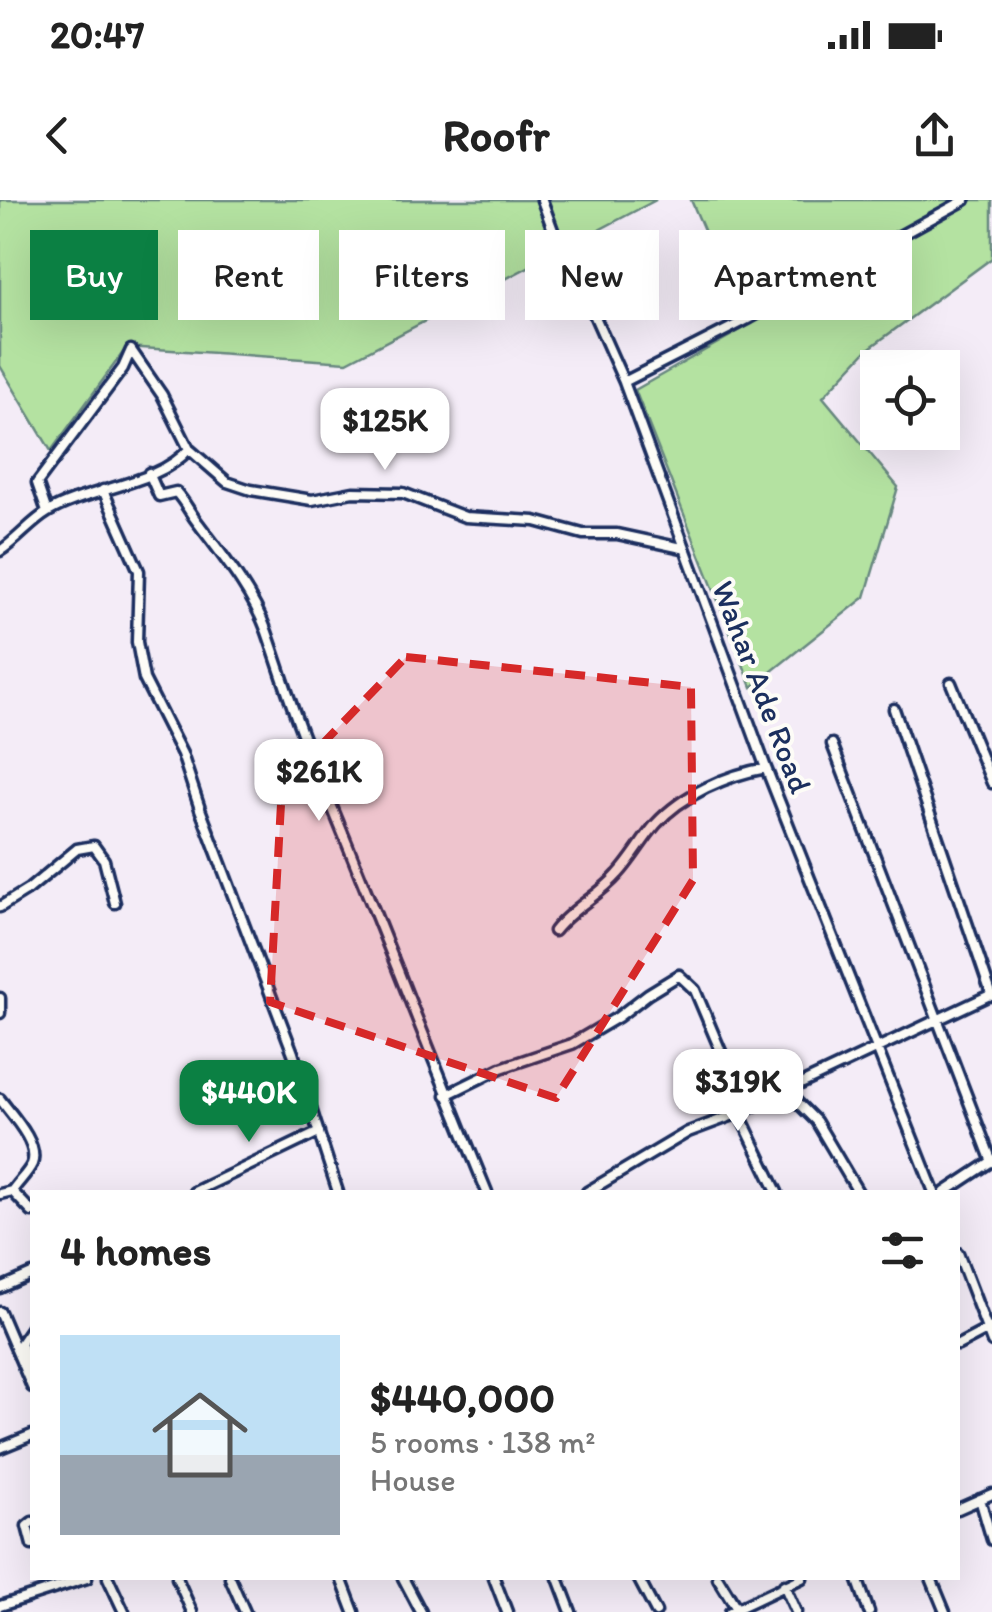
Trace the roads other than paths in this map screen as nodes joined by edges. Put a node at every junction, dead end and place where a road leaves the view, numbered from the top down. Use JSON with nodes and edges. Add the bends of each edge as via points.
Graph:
{"nodes":[{"id":1,"x":542,"y":200,"type":"edge"},
{"id":2,"x":965,"y":200,"type":"edge"},
{"id":3,"x":624,"y":382,"type":"junction"},
{"id":4,"x":189,"y":449,"type":"junction"},
{"id":5,"x":148,"y":474,"type":"junction"},
{"id":6,"x":103,"y":490,"type":"junction"},
{"id":7,"x":47,"y":512,"type":"junction"},
{"id":8,"x":682,"y":548,"type":"junction"},
{"id":9,"x":0,"y":551,"type":"edge"},
{"id":10,"x":951,"y":683,"type":"dead end"},
{"id":11,"x":894,"y":709,"type":"dead end"},
{"id":12,"x":832,"y":744,"type":"dead end"},
{"id":13,"x":766,"y":768,"type":"junction"},
{"id":14,"x":992,"y":782,"type":"edge"},
{"id":15,"x":115,"y":902,"type":"dead end"},
{"id":16,"x":0,"y":907,"type":"edge"},
{"id":17,"x":554,"y":931,"type":"dead end"},
{"id":18,"x":992,"y":995,"type":"edge"},
{"id":19,"x":0,"y":998,"type":"edge"},
{"id":20,"x":0,"y":1013,"type":"edge"},
{"id":21,"x":937,"y":1019,"type":"junction"},
{"id":22,"x":875,"y":1047,"type":"junction"},
{"id":23,"x":784,"y":1089,"type":"junction"},
{"id":24,"x":446,"y":1094,"type":"junction"},
{"id":25,"x":0,"y":1099,"type":"edge"},
{"id":26,"x":759,"y":1102,"type":"junction"},
{"id":27,"x":739,"y":1112,"type":"junction"},
{"id":28,"x":319,"y":1132,"type":"junction"},
{"id":29,"x":992,"y":1162,"type":"edge"},
{"id":30,"x":12,"y":1190,"type":"junction"},
{"id":31,"x":198,"y":1190,"type":"edge"},
{"id":32,"x":337,"y":1190,"type":"edge"},
{"id":33,"x":486,"y":1190,"type":"edge"},
{"id":34,"x":590,"y":1190,"type":"edge"},
{"id":35,"x":776,"y":1190,"type":"edge"},
{"id":36,"x":857,"y":1190,"type":"edge"},
{"id":37,"x":933,"y":1190,"type":"edge"},
{"id":38,"x":947,"y":1190,"type":"edge"},
{"id":39,"x":0,"y":1194,"type":"edge"},
{"id":40,"x":30,"y":1210,"type":"edge"},
{"id":41,"x":960,"y":1258,"type":"edge"},
{"id":42,"x":30,"y":1275,"type":"edge"},
{"id":43,"x":0,"y":1288,"type":"edge"},
{"id":44,"x":0,"y":1312,"type":"edge"},
{"id":45,"x":990,"y":1328,"type":"edge"},
{"id":46,"x":30,"y":1331,"type":"edge"},
{"id":47,"x":992,"y":1342,"type":"edge"},
{"id":48,"x":960,"y":1343,"type":"edge"},
{"id":49,"x":30,"y":1372,"type":"edge"},
{"id":50,"x":30,"y":1383,"type":"edge"},
{"id":51,"x":30,"y":1437,"type":"edge"},
{"id":52,"x":0,"y":1448,"type":"edge"},
{"id":53,"x":992,"y":1494,"type":"edge"},
{"id":54,"x":980,"y":1499,"type":"junction"},
{"id":55,"x":960,"y":1508,"type":"edge"},
{"id":56,"x":992,"y":1540,"type":"edge"},
{"id":57,"x":46,"y":1580,"type":"edge"},
{"id":58,"x":81,"y":1580,"type":"edge"},
{"id":59,"x":109,"y":1580,"type":"edge"},
{"id":60,"x":178,"y":1580,"type":"edge"},
{"id":61,"x":231,"y":1580,"type":"edge"},
{"id":62,"x":342,"y":1580,"type":"edge"},
{"id":63,"x":403,"y":1580,"type":"edge"},
{"id":64,"x":495,"y":1580,"type":"edge"},
{"id":65,"x":559,"y":1580,"type":"edge"},
{"id":66,"x":639,"y":1580,"type":"edge"},
{"id":67,"x":719,"y":1580,"type":"edge"},
{"id":68,"x":792,"y":1580,"type":"edge"},
{"id":69,"x":858,"y":1580,"type":"edge"},
{"id":70,"x":932,"y":1580,"type":"edge"},
{"id":71,"x":50,"y":1590,"type":"junction"},
{"id":72,"x":0,"y":1606,"type":"edge"},
{"id":73,"x":733,"y":1610,"type":"edge"},
{"id":74,"x":124,"y":1612,"type":"edge"},
{"id":75,"x":192,"y":1612,"type":"edge"},
{"id":76,"x":245,"y":1612,"type":"edge"},
{"id":77,"x":354,"y":1612,"type":"edge"},
{"id":78,"x":421,"y":1612,"type":"edge"},
{"id":79,"x":507,"y":1612,"type":"edge"},
{"id":80,"x":571,"y":1612,"type":"edge"},
{"id":81,"x":656,"y":1612,"type":"edge"},
{"id":82,"x":796,"y":1612,"type":"edge"},
{"id":83,"x":869,"y":1612,"type":"edge"},
{"id":84,"x":944,"y":1612,"type":"edge"}],
"edges":[{"from":1,"to":3,"type":"street","name":"Wahar Ade Road"},
{"from":2,"to":3,"type":"street"},
{"from":3,"to":8,"type":"street","name":"Wahar Ade Road"},
{"from":4,"to":5,"type":"street"},
{"from":4,"to":7,"type":"street","via":[[132,350],[37,483]]},
{"from":4,"to":8,"type":"street","via":[[212,472],[251,490],[312,500],[354,492],[403,494],[465,516]]},
{"from":5,"to":6,"type":"street"},
{"from":5,"to":24,"type":"street","via":[[159,496],[176,492],[188,505],[266,630]]},
{"from":6,"to":7,"type":"street"},
{"from":6,"to":28,"type":"street","via":[[139,571],[137,642],[144,679],[182,754]]},
{"from":7,"to":9,"type":"street"},
{"from":8,"to":13,"type":"street","name":"Wahar Ade Road"},
{"from":10,"to":14,"type":"street"},
{"from":11,"to":18,"type":"street"},
{"from":12,"to":21,"type":"street"},
{"from":13,"to":17,"type":"street","via":[[687,798],[654,826],[620,873]]},
{"from":13,"to":22,"type":"street","name":"Wahar Ade Road"},
{"from":15,"to":16,"type":"street","via":[[94,846],[77,849]]},
{"from":18,"to":21,"type":"street"},
{"from":19,"to":20,"type":"street"},
{"from":21,"to":22,"type":"street"},
{"from":21,"to":29,"type":"street"},
{"from":22,"to":23,"type":"street"},
{"from":22,"to":37,"type":"street","name":"Wahar Ade Road"},
{"from":23,"to":26,"type":"street"},
{"from":23,"to":36,"type":"street","via":[[816,1121]]},
{"from":24,"to":26,"type":"street","via":[[572,1044],[679,975],[695,990],[722,1054]]},
{"from":24,"to":33,"type":"street"},
{"from":25,"to":30,"type":"street","via":[[35,1152]]},
{"from":26,"to":27,"type":"street"},
{"from":27,"to":34,"type":"street","via":[[688,1132]]},
{"from":27,"to":35,"type":"street"},
{"from":28,"to":31,"type":"street"},
{"from":28,"to":32,"type":"street"},
{"from":29,"to":38,"type":"street"},
{"from":30,"to":39,"type":"street"},
{"from":30,"to":40,"type":"street"},
{"from":41,"to":45,"type":"street"},
{"from":42,"to":43,"type":"street"},
{"from":44,"to":50,"type":"street"},
{"from":45,"to":47,"type":"street"},
{"from":45,"to":48,"type":"street"},
{"from":46,"to":49,"type":"street","via":[[21,1343]]},
{"from":51,"to":52,"type":"street"},
{"from":53,"to":54,"type":"street"},
{"from":54,"to":55,"type":"street"},
{"from":54,"to":56,"type":"street"},
{"from":57,"to":71,"type":"street"},
{"from":58,"to":71,"type":"street"},
{"from":59,"to":74,"type":"street"},
{"from":60,"to":75,"type":"street"},
{"from":61,"to":76,"type":"street"},
{"from":62,"to":77,"type":"street"},
{"from":63,"to":78,"type":"street"},
{"from":64,"to":79,"type":"street"},
{"from":65,"to":80,"type":"street"},
{"from":66,"to":81,"type":"street"},
{"from":67,"to":73,"type":"street"},
{"from":68,"to":73,"type":"street"},
{"from":68,"to":82,"type":"street"},
{"from":69,"to":83,"type":"street"},
{"from":70,"to":84,"type":"street"},
{"from":71,"to":72,"type":"street"}]}
